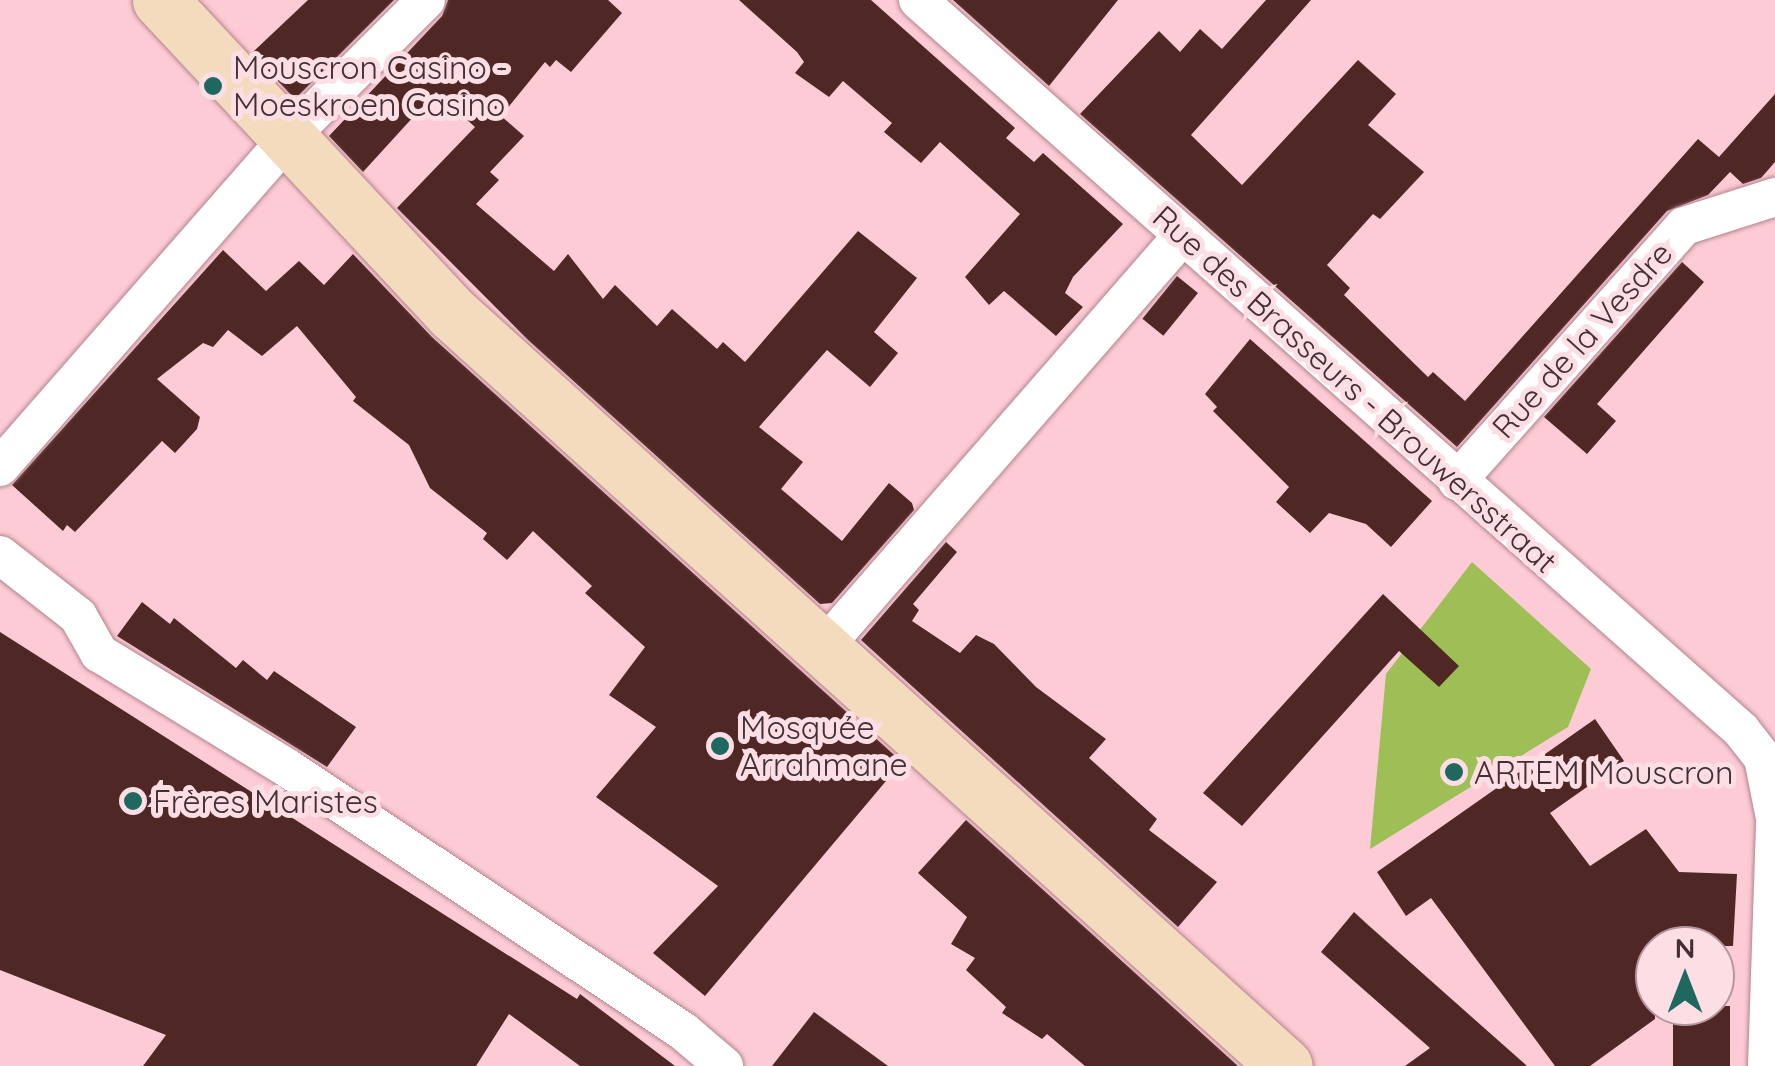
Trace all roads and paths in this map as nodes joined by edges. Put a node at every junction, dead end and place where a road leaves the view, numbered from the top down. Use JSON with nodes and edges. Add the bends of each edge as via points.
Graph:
{"nodes":[{"id":1,"x":160,"y":0,"type":"edge"},
{"id":2,"x":426,"y":0,"type":"edge"},
{"id":3,"x":918,"y":0,"type":"edge"},
{"id":4,"x":288,"y":138,"type":"junction"},
{"id":5,"x":1775,"y":197,"type":"edge"},
{"id":6,"x":1183,"y":235,"type":"junction"},
{"id":7,"x":0,"y":468,"type":"edge"},
{"id":8,"x":1457,"y":482,"type":"junction"},
{"id":9,"x":0,"y":556,"type":"edge"},
{"id":10,"x":823,"y":648,"type":"junction"},
{"id":11,"x":1774,"y":806,"type":"edge"},
{"id":12,"x":724,"y":1066,"type":"edge"},
{"id":13,"x":1284,"y":1066,"type":"edge"},
{"id":14,"x":1767,"y":1066,"type":"edge"}],
"edges":[{"from":1,"to":4,"type":"street"},
{"from":2,"to":4,"type":"street"},
{"from":3,"to":6,"type":"street","name":"Rue des Brasseurs - Brouwersstraat"},
{"from":4,"to":7,"type":"street"},
{"from":4,"to":10,"type":"street","via":[[453,314]]},
{"from":5,"to":8,"type":"street","name":"Rue de la Vesdre","via":[[1684,226]]},
{"from":6,"to":8,"type":"street","name":"Rue des Brasseurs - Brouwersstraat"},
{"from":6,"to":10,"type":"street"},
{"from":8,"to":11,"type":"street","name":"Rue des Brasseurs - Brouwersstraat","via":[[1741,730],[1763,758]]},
{"from":9,"to":12,"type":"street","via":[[78,616],[99,653],[284,766],[684,1032]]},
{"from":10,"to":13,"type":"street"},
{"from":11,"to":14,"type":"street"}]}
